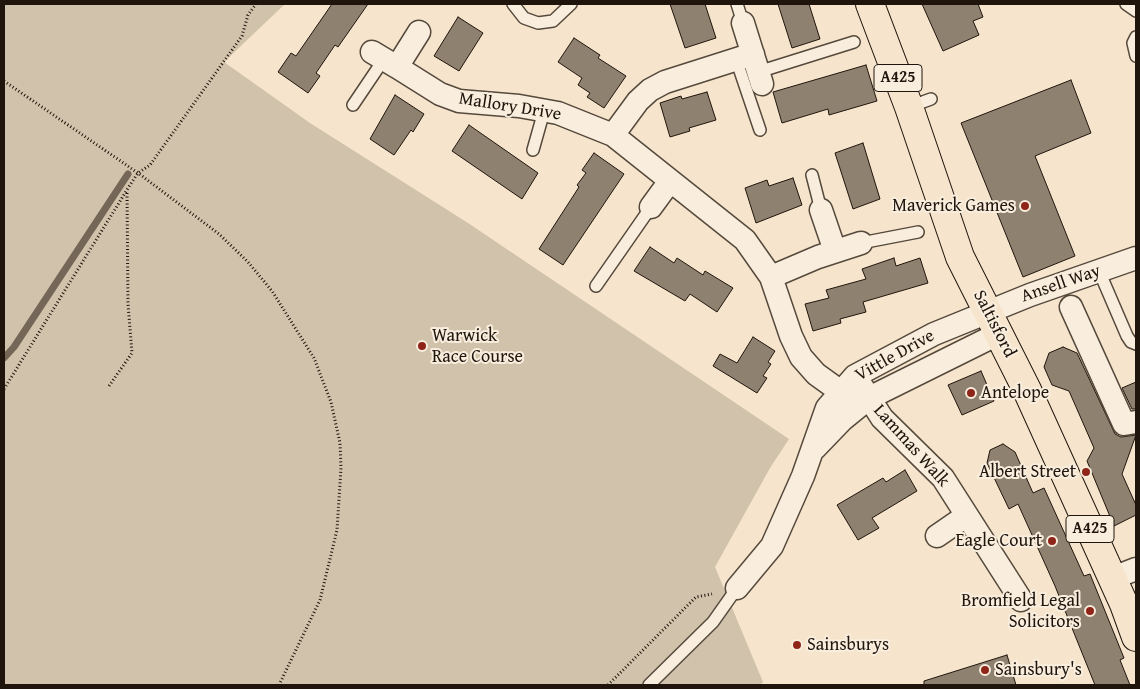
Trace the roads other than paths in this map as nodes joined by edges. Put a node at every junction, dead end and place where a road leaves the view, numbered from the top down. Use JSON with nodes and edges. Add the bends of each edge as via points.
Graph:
{"nodes":[{"id":1,"x":514,"y":4,"type":"edge"},
{"id":2,"x":571,"y":4,"type":"edge"},
{"id":3,"x":870,"y":4,"type":"edge"},
{"id":4,"x":1126,"y":4,"type":"edge"},
{"id":5,"x":1136,"y":10,"type":"edge"},
{"id":6,"x":740,"y":13,"type":"edge"},
{"id":7,"x":419,"y":32,"type":"dead end"},
{"id":8,"x":1136,"y":37,"type":"edge"},
{"id":9,"x":854,"y":42,"type":"dead end"},
{"id":10,"x":1136,"y":56,"type":"edge"},
{"id":11,"x":385,"y":59,"type":"junction"},
{"id":12,"x":752,"y":67,"type":"junction"},
{"id":13,"x":353,"y":105,"type":"dead end"},
{"id":14,"x":544,"y":111,"type":"junction"},
{"id":15,"x":760,"y":130,"type":"dead end"},
{"id":16,"x":613,"y":135,"type":"junction"},
{"id":17,"x":533,"y":150,"type":"dead end"},
{"id":18,"x":812,"y":175,"type":"dead end"},
{"id":19,"x":670,"y":181,"type":"junction"},
{"id":20,"x":651,"y":207,"type":"joint"},
{"id":21,"x":821,"y":210,"type":"joint"},
{"id":22,"x":918,"y":232,"type":"dead end"},
{"id":23,"x":861,"y":243,"type":"joint"},
{"id":24,"x":835,"y":251,"type":"junction"},
{"id":25,"x":1136,"y":258,"type":"edge"},
{"id":26,"x":1099,"y":271,"type":"junction"},
{"id":27,"x":771,"y":277,"type":"junction"},
{"id":28,"x":596,"y":286,"type":"dead end"},
{"id":29,"x":1071,"y":307,"type":"dead end"},
{"id":30,"x":993,"y":323,"type":"junction"},
{"id":31,"x":1136,"y":344,"type":"edge"},
{"id":32,"x":848,"y":383,"type":"junction"},
{"id":33,"x":864,"y":401,"type":"junction"},
{"id":34,"x":1136,"y":422,"type":"edge"},
{"id":35,"x":812,"y":451,"type":"junction"},
{"id":36,"x":966,"y":516,"type":"junction"},
{"id":37,"x":937,"y":536,"type":"dead end"},
{"id":38,"x":1124,"y":573,"type":"edge"},
{"id":39,"x":728,"y":588,"type":"joint"},
{"id":40,"x":1021,"y":600,"type":"dead end"},
{"id":41,"x":1136,"y":637,"type":"edge"},
{"id":42,"x":649,"y":685,"type":"edge"}],
"edges":[{"from":1,"to":2,"type":"lane","via":[[524,18],[538,23],[553,21]]},
{"from":3,"to":30,"type":"main road","name":"Saltisford","number":"A425","via":[[920,103],[960,257]]},
{"from":4,"to":5,"type":"lane"},
{"from":6,"to":12,"type":"street"},
{"from":7,"to":11,"type":"street"},
{"from":8,"to":10,"type":"lane","via":[[1133,43]]},
{"from":9,"to":12,"type":"lane"},
{"from":11,"to":13,"type":"lane"},
{"from":11,"to":14,"type":"street","name":"Mallory Drive","via":[[440,94],[459,101]]},
{"from":12,"to":15,"type":"lane"},
{"from":12,"to":16,"type":"street","via":[[665,82],[638,101]]},
{"from":14,"to":16,"type":"street","name":"Mallory Drive","via":[[558,113]]},
{"from":14,"to":17,"type":"lane"},
{"from":16,"to":19,"type":"street","name":"Mallory Drive"},
{"from":18,"to":21,"type":"lane"},
{"from":19,"to":20,"type":"street"},
{"from":19,"to":27,"type":"street","name":"Mallory Drive","via":[[745,240]]},
{"from":20,"to":28,"type":"lane"},
{"from":21,"to":24,"type":"street"},
{"from":22,"to":23,"type":"lane"},
{"from":23,"to":24,"type":"street"},
{"from":24,"to":27,"type":"street"},
{"from":25,"to":26,"type":"street","name":"Ansell Way"},
{"from":26,"to":30,"type":"street","name":"Ansell Way","via":[[1030,295]]},
{"from":26,"to":31,"type":"lane","via":[[1127,336]]},
{"from":27,"to":32,"type":"street","name":"Mallory Drive","via":[[801,357],[816,374]]},
{"from":29,"to":34,"type":"street","via":[[1124,424]]},
{"from":30,"to":32,"type":"street","name":"Vittle Drive","via":[[934,334]]},
{"from":30,"to":33,"type":"street","name":"Vittle Drive"},
{"from":30,"to":38,"type":"main road","name":"Saltisford","number":"A425"},
{"from":32,"to":33,"type":"street","name":"Mallory Drive"},
{"from":32,"to":35,"type":"street","name":"Vittle Drive","via":[[822,419]]},
{"from":33,"to":35,"type":"street","name":"Vittle Drive"},
{"from":33,"to":36,"type":"street","name":"Lammas Walk","via":[[943,478]]},
{"from":35,"to":39,"type":"street","name":"Vittle Drive","via":[[772,546]]},
{"from":36,"to":37,"type":"street"},
{"from":36,"to":40,"type":"street","name":"Lammas Walk"},
{"from":38,"to":41,"type":"main road","name":"Saltisford","number":"A425"},
{"from":39,"to":42,"type":"lane","via":[[713,622]]}]}
